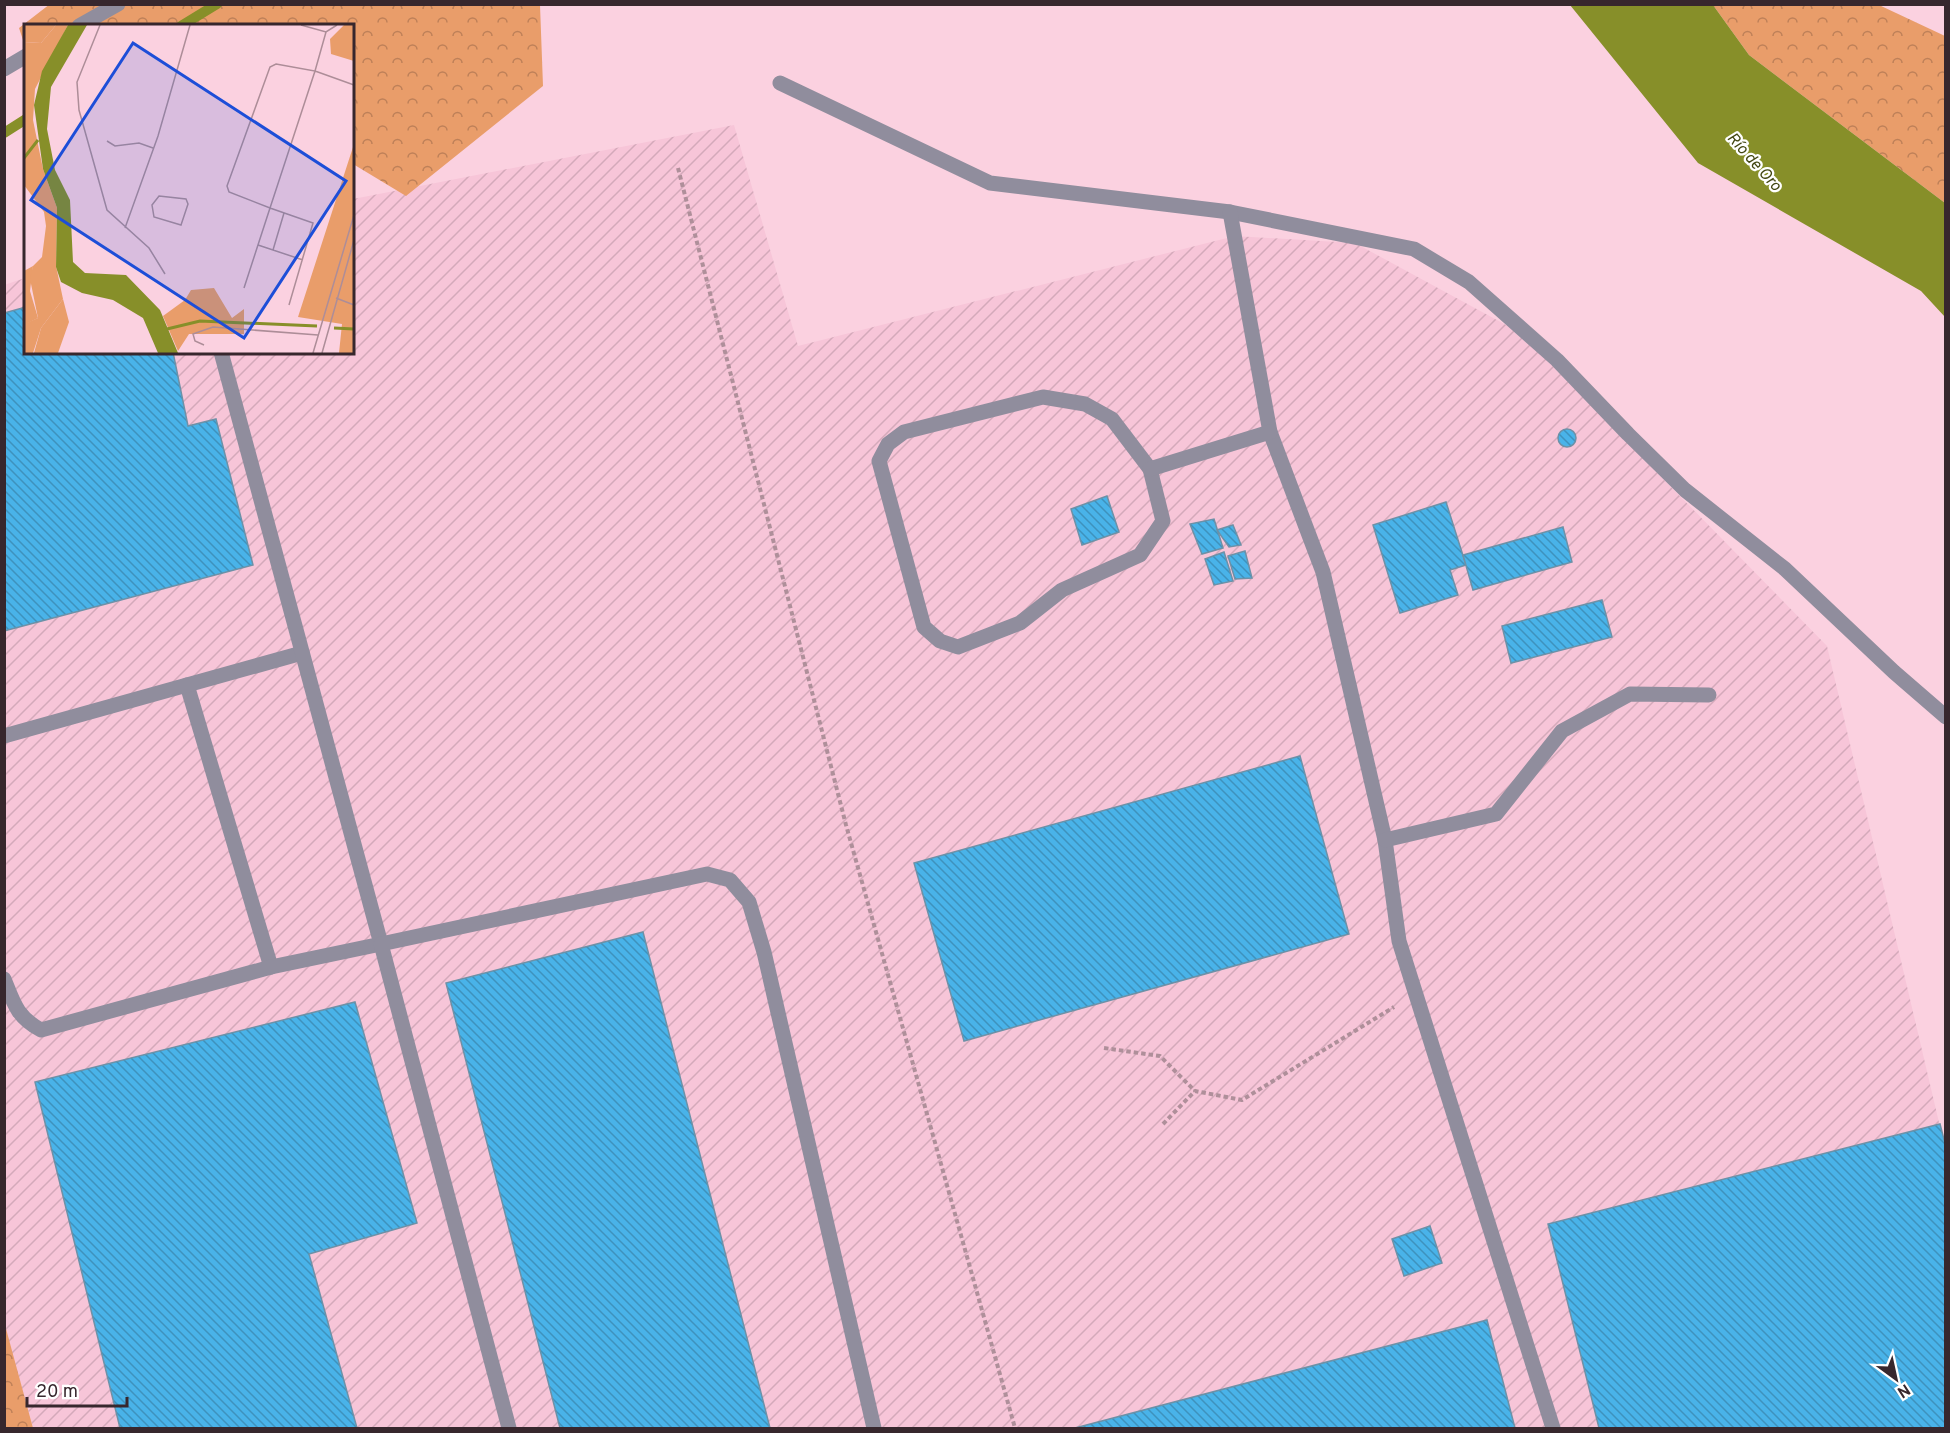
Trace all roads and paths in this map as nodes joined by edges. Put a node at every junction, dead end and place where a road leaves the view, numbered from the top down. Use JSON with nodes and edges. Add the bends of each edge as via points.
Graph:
{"nodes":[{"id":1,"x":118,"y":4,"type":"edge"},
{"id":2,"x":83,"y":24,"type":"edge"},
{"id":3,"x":24,"y":57,"type":"edge"},
{"id":4,"x":4,"y":69,"type":"edge"},
{"id":5,"x":780,"y":83,"type":"dead end"},
{"id":6,"x":678,"y":168,"type":"dead end"},
{"id":7,"x":1230,"y":212,"type":"junction"},
{"id":8,"x":222,"y":354,"type":"edge"},
{"id":9,"x":1270,"y":432,"type":"junction"},
{"id":10,"x":1150,"y":469,"type":"junction"},
{"id":11,"x":302,"y":654,"type":"junction"},
{"id":12,"x":187,"y":685,"type":"junction"},
{"id":13,"x":1709,"y":695,"type":"dead end"},
{"id":14,"x":1946,"y":717,"type":"edge"},
{"id":15,"x":4,"y":736,"type":"edge"},
{"id":16,"x":1385,"y":840,"type":"junction"},
{"id":17,"x":381,"y":944,"type":"junction"},
{"id":18,"x":271,"y":967,"type":"junction"},
{"id":19,"x":4,"y":979,"type":"edge"},
{"id":20,"x":1416,"y":994,"type":"junction"},
{"id":21,"x":1104,"y":1048,"type":"dead end"},
{"id":22,"x":1195,"y":1091,"type":"junction"},
{"id":23,"x":1163,"y":1124,"type":"dead end"},
{"id":24,"x":508,"y":1428,"type":"edge"},
{"id":25,"x":874,"y":1428,"type":"edge"},
{"id":26,"x":1014,"y":1428,"type":"edge"},
{"id":27,"x":1553,"y":1428,"type":"edge"}],
"edges":[{"from":1,"to":2,"type":"lane"},
{"from":3,"to":4,"type":"lane"},
{"from":5,"to":7,"type":"lane","via":[[990,183]]},
{"from":6,"to":26,"type":"path","via":[[846,825]]},
{"from":7,"to":9,"type":"lane"},
{"from":7,"to":14,"type":"lane","via":[[1414,249],[1469,282],[1557,360],[1685,490],[1785,569]]},
{"from":8,"to":11,"type":"lane"},
{"from":9,"to":10,"type":"lane"},
{"from":9,"to":16,"type":"lane","via":[[1323,572]]},
{"from":10,"to":10,"type":"lane","via":[[1163,521],[1140,555],[1062,590],[1020,623],[958,648],[940,641],[924,627],[879,461],[888,444],[904,432],[1043,398],[1085,404],[1112,419]]},
{"from":11,"to":12,"type":"lane"},
{"from":11,"to":17,"type":"lane"},
{"from":12,"to":15,"type":"lane"},
{"from":12,"to":18,"type":"lane"},
{"from":13,"to":16,"type":"lane","via":[[1630,694],[1562,731],[1496,814]]},
{"from":16,"to":20,"type":"lane","via":[[1399,940]]},
{"from":17,"to":18,"type":"lane"},
{"from":17,"to":24,"type":"lane"},
{"from":17,"to":25,"type":"lane","via":[[707,874],[730,880],[749,902],[764,952]]},
{"from":18,"to":19,"type":"lane","via":[[41,1030],[16,1011]]},
{"from":20,"to":22,"type":"path","via":[[1242,1100]]},
{"from":20,"to":27,"type":"lane"},
{"from":21,"to":22,"type":"path","via":[[1160,1056]]},
{"from":22,"to":23,"type":"path"}]}
